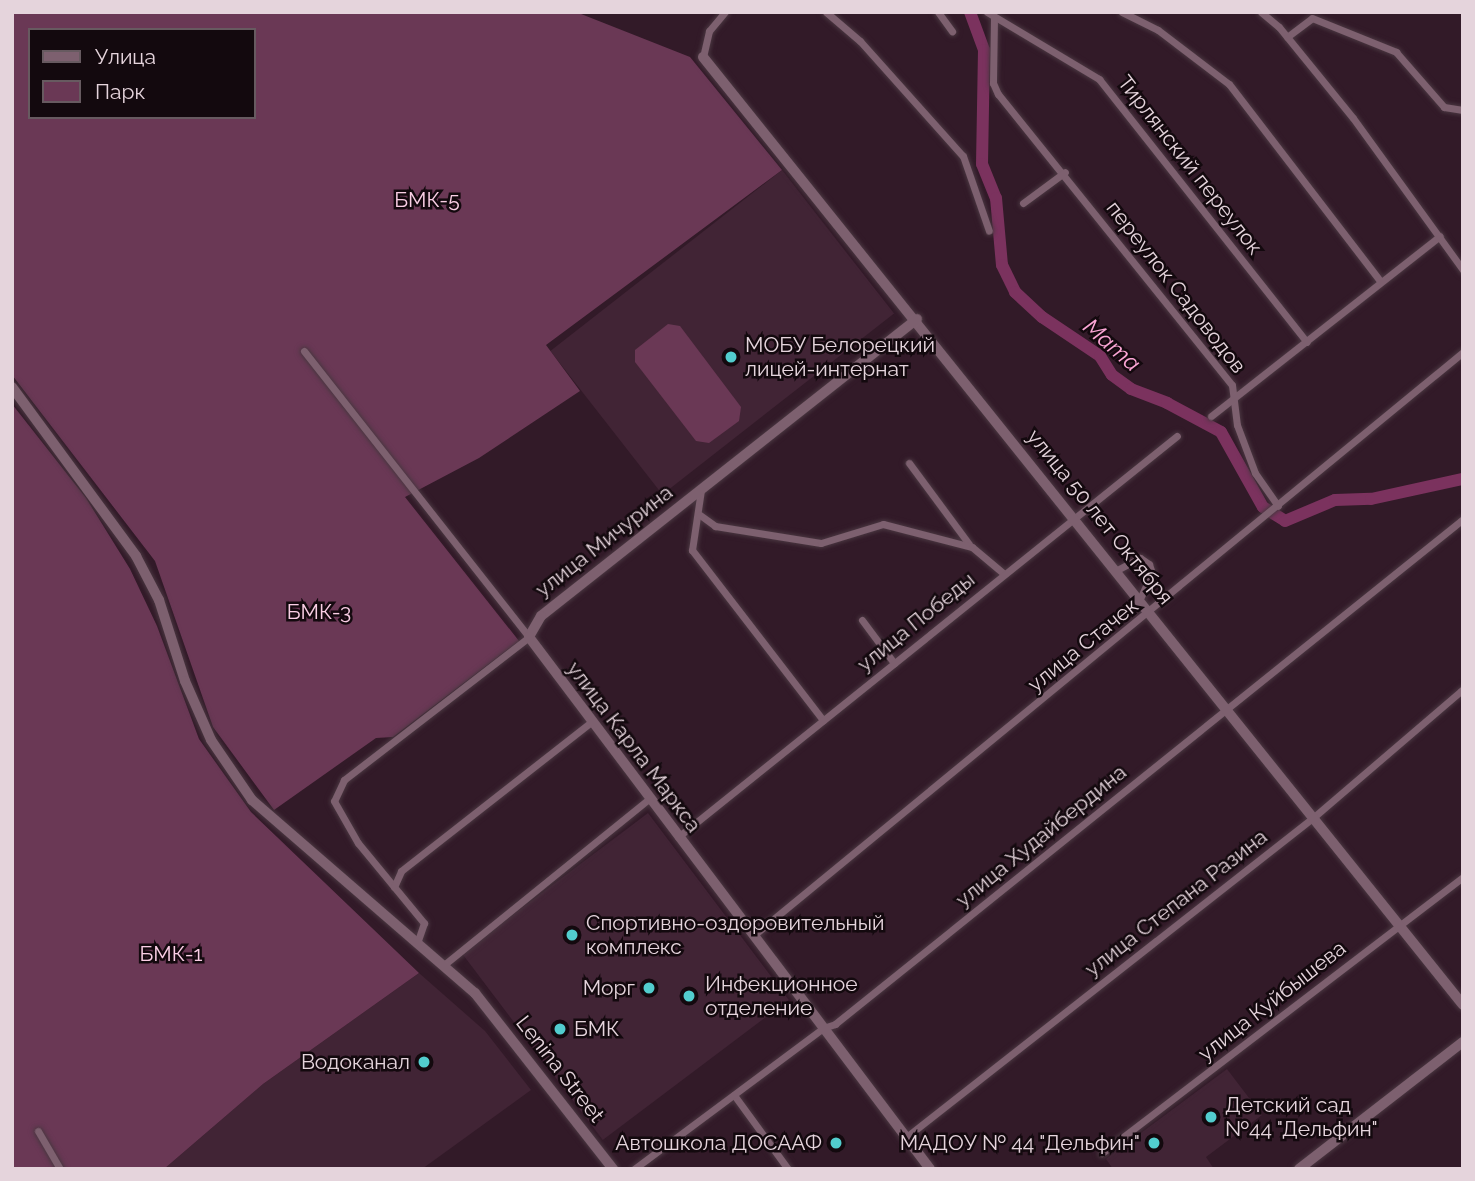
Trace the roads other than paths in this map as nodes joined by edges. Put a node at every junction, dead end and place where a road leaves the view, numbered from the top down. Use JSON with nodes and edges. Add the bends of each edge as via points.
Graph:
{"nodes":[{"id":1,"x":725,"y":12,"type":"edge"},
{"id":2,"x":826,"y":12,"type":"edge"},
{"id":3,"x":938,"y":12,"type":"edge"},
{"id":4,"x":987,"y":12,"type":"edge"},
{"id":5,"x":1122,"y":12,"type":"edge"},
{"id":6,"x":1261,"y":12,"type":"edge"},
{"id":7,"x":993,"y":18,"type":"junction"},
{"id":8,"x":952,"y":31,"type":"dead end"},
{"id":9,"x":1287,"y":37,"type":"junction"},
{"id":10,"x":703,"y":57,"type":"joint"},
{"id":11,"x":1463,"y":110,"type":"edge"},
{"id":12,"x":1065,"y":172,"type":"junction"},
{"id":13,"x":1023,"y":203,"type":"dead end"},
{"id":14,"x":989,"y":231,"type":"dead end"},
{"id":15,"x":1440,"y":236,"type":"junction"},
{"id":16,"x":1463,"y":270,"type":"edge"},
{"id":17,"x":1380,"y":281,"type":"junction"},
{"id":18,"x":917,"y":320,"type":"junction"},
{"id":19,"x":1307,"y":342,"type":"junction"},
{"id":20,"x":304,"y":351,"type":"dead end"},
{"id":21,"x":1463,"y":352,"type":"edge"},
{"id":22,"x":12,"y":387,"type":"edge"},
{"id":23,"x":1235,"y":397,"type":"junction"},
{"id":24,"x":1211,"y":415,"type":"dead end"},
{"id":25,"x":1177,"y":436,"type":"dead end"},
{"id":26,"x":909,"y":463,"type":"dead end"},
{"id":27,"x":701,"y":490,"type":"junction"},
{"id":28,"x":1278,"y":506,"type":"junction"},
{"id":29,"x":700,"y":515,"type":"junction"},
{"id":30,"x":1076,"y":519,"type":"junction"},
{"id":31,"x":1463,"y":519,"type":"edge"},
{"id":32,"x":972,"y":547,"type":"junction"},
{"id":33,"x":1117,"y":570,"type":"junction"},
{"id":34,"x":1003,"y":573,"type":"junction"},
{"id":35,"x":1140,"y":599,"type":"junction"},
{"id":36,"x":1151,"y":613,"type":"junction"},
{"id":37,"x":862,"y":620,"type":"dead end"},
{"id":38,"x":529,"y":637,"type":"junction"},
{"id":39,"x":894,"y":663,"type":"junction"},
{"id":40,"x":1463,"y":689,"type":"edge"},
{"id":41,"x":1228,"y":708,"type":"junction"},
{"id":42,"x":823,"y":720,"type":"junction"},
{"id":43,"x":590,"y":723,"type":"junction"},
{"id":44,"x":649,"y":799,"type":"junction"},
{"id":45,"x":1315,"y":816,"type":"junction"},
{"id":46,"x":678,"y":837,"type":"junction"},
{"id":47,"x":1463,"y":877,"type":"edge"},
{"id":48,"x":394,"y":887,"type":"junction"},
{"id":49,"x":1399,"y":924,"type":"junction"},
{"id":50,"x":754,"y":935,"type":"junction"},
{"id":51,"x":417,"y":943,"type":"junction"},
{"id":52,"x":445,"y":964,"type":"junction"},
{"id":53,"x":1463,"y":1005,"type":"edge"},
{"id":54,"x":823,"y":1028,"type":"junction"},
{"id":55,"x":1463,"y":1042,"type":"edge"},
{"id":56,"x":734,"y":1095,"type":"junction"},
{"id":57,"x":38,"y":1130,"type":"dead end"},
{"id":58,"x":905,"y":1138,"type":"junction"},
{"id":59,"x":1102,"y":1153,"type":"dead end"},
{"id":60,"x":607,"y":1167,"type":"edge"},
{"id":61,"x":60,"y":1169,"type":"edge"},
{"id":62,"x":634,"y":1169,"type":"edge"},
{"id":63,"x":788,"y":1169,"type":"edge"},
{"id":64,"x":930,"y":1169,"type":"edge"},
{"id":65,"x":1299,"y":1169,"type":"edge"}],
"edges":[{"from":1,"to":10,"type":"street","via":[[709,31]]},
{"from":2,"to":14,"type":"street","via":[[860,41],[963,156]]},
{"from":3,"to":8,"type":"street"},
{"from":4,"to":7,"type":"street","name":"Тирлянский переулок"},
{"from":5,"to":17,"type":"street","via":[[1158,30],[1229,84]]},
{"from":6,"to":9,"type":"street"},
{"from":7,"to":12,"type":"street","name":"переулок Садоводов","via":[[993,83],[998,94]]},
{"from":7,"to":19,"type":"street","name":"Тирлянский переулок","via":[[1099,79]]},
{"from":9,"to":11,"type":"street","via":[[1312,18],[1384,47],[1423,79],[1444,107]]},
{"from":9,"to":15,"type":"street"},
{"from":10,"to":18,"type":"street","name":"улица 50 лет Октября"},
{"from":12,"to":13,"type":"street"},
{"from":12,"to":23,"type":"street","name":"переулок Садоводов","via":[[1232,385]]},
{"from":15,"to":16,"type":"street"},
{"from":15,"to":17,"type":"street"},
{"from":17,"to":19,"type":"street"},
{"from":18,"to":27,"type":"street","name":"улица Мичурина"},
{"from":18,"to":30,"type":"street","name":"улица 50 лет Октября"},
{"from":19,"to":23,"type":"street"},
{"from":20,"to":38,"type":"street","name":"улица Карла Маркса"},
{"from":21,"to":28,"type":"street","name":"улица Стачек"},
{"from":22,"to":51,"type":"main road","name":"Lenina Street","via":[[136,556],[159,600],[185,681],[211,740],[252,800]]},
{"from":23,"to":24,"type":"street"},
{"from":23,"to":28,"type":"street","name":"переулок Садоводов","via":[[1237,425],[1251,461]]},
{"from":25,"to":30,"type":"street","name":"улица Победы"},
{"from":26,"to":32,"type":"street"},
{"from":27,"to":29,"type":"street"},
{"from":27,"to":38,"type":"street","name":"улица Мичурина","via":[[541,616]]},
{"from":28,"to":36,"type":"street","name":"улица Стачек"},
{"from":29,"to":32,"type":"street","via":[[715,526],[821,543],[883,524]]},
{"from":29,"to":42,"type":"street","via":[[692,550]]},
{"from":30,"to":33,"type":"street","name":"улица 50 лет Октября"},
{"from":30,"to":34,"type":"street","name":"улица Победы"},
{"from":31,"to":41,"type":"street","name":"улица Худайбердина"},
{"from":32,"to":34,"type":"street"},
{"from":33,"to":35,"type":"street","name":"улица 50 лет Октября"},
{"from":33,"to":35,"type":"street","via":[[1140,558],[1149,564],[1152,573]]},
{"from":34,"to":39,"type":"street","name":"улица Победы"},
{"from":35,"to":36,"type":"street","name":"улица 50 лет Октября"},
{"from":36,"to":41,"type":"street","name":"улица 50 лет Октября"},
{"from":36,"to":50,"type":"street","name":"улица Стачек"},
{"from":37,"to":39,"type":"street"},
{"from":38,"to":43,"type":"street","name":"улица Карла Маркса"},
{"from":38,"to":48,"type":"street","name":"улица Мичурина","via":[[344,780],[334,801],[358,843]]},
{"from":39,"to":42,"type":"street","name":"улица Победы"},
{"from":40,"to":45,"type":"street","name":"улица Степана Разина"},
{"from":41,"to":45,"type":"street","name":"улица 50 лет Октября"},
{"from":41,"to":54,"type":"street","name":"улица Худайбердина","via":[[836,1023]]},
{"from":42,"to":46,"type":"street","name":"улица Победы"},
{"from":43,"to":44,"type":"street","name":"улица Карла Маркса"},
{"from":43,"to":48,"type":"street","via":[[401,871]]},
{"from":44,"to":46,"type":"street","name":"улица Карла Маркса"},
{"from":44,"to":52,"type":"street"},
{"from":45,"to":49,"type":"street","name":"улица 50 лет Октября"},
{"from":45,"to":58,"type":"street","name":"улица Степана Разина"},
{"from":46,"to":50,"type":"street","name":"улица Карла Маркса"},
{"from":47,"to":49,"type":"street","name":"улица Куйбышева"},
{"from":48,"to":51,"type":"street","name":"улица Мичурина","via":[[424,923]]},
{"from":49,"to":53,"type":"street","name":"улица 50 лет Октября"},
{"from":49,"to":59,"type":"street","name":"улица Куйбышева"},
{"from":50,"to":54,"type":"street","name":"улица Карла Маркса"},
{"from":51,"to":52,"type":"main road","name":"Lenina Street"},
{"from":52,"to":60,"type":"main road","name":"Lenina Street","via":[[475,993]]},
{"from":54,"to":56,"type":"street","name":"улица Худайбердина"},
{"from":54,"to":58,"type":"street","name":"улица Карла Маркса"},
{"from":55,"to":65,"type":"street"},
{"from":56,"to":62,"type":"street","name":"улица Худайбердина"},
{"from":56,"to":63,"type":"street"},
{"from":57,"to":61,"type":"street"},
{"from":58,"to":64,"type":"street","name":"улица Карла Маркса"}]}
